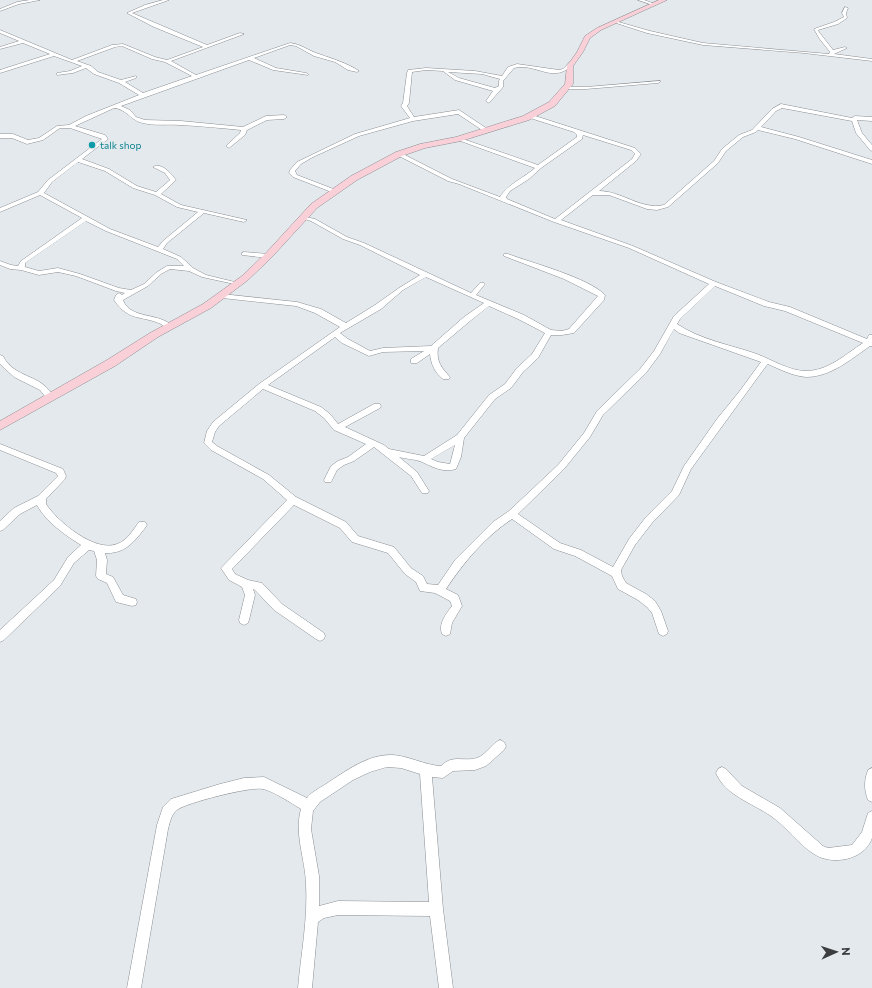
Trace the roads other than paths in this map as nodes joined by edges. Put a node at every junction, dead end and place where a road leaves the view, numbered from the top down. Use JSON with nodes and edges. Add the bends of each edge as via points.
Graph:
{"nodes":[{"id":1,"x":38,"y":0,"type":"edge"},
{"id":2,"x":167,"y":0,"type":"edge"},
{"id":3,"x":640,"y":0,"type":"edge"},
{"id":4,"x":664,"y":0,"type":"edge"},
{"id":5,"x":653,"y":4,"type":"junction"},
{"id":6,"x":846,"y":8,"type":"dead end"},
{"id":7,"x":0,"y":10,"type":"edge"},
{"id":8,"x":615,"y":22,"type":"junction"},
{"id":9,"x":0,"y":31,"type":"edge"},
{"id":10,"x":242,"y":34,"type":"dead end"},
{"id":11,"x":23,"y":41,"type":"junction"},
{"id":12,"x":206,"y":47,"type":"junction"},
{"id":13,"x":0,"y":48,"type":"edge"},
{"id":14,"x":845,"y":48,"type":"dead end"},
{"id":15,"x":55,"y":54,"type":"junction"},
{"id":16,"x":831,"y":54,"type":"junction"},
{"id":17,"x":247,"y":58,"type":"junction"},
{"id":18,"x":872,"y":60,"type":"edge"},
{"id":19,"x":73,"y":61,"type":"junction"},
{"id":20,"x":167,"y":61,"type":"junction"},
{"id":21,"x":572,"y":63,"type":"junction"},
{"id":22,"x":86,"y":66,"type":"junction"},
{"id":23,"x":357,"y":71,"type":"dead end"},
{"id":24,"x":548,"y":71,"type":"junction"},
{"id":25,"x":0,"y":72,"type":"edge"},
{"id":26,"x":445,"y":72,"type":"junction"},
{"id":27,"x":59,"y":74,"type":"dead end"},
{"id":28,"x":306,"y":74,"type":"dead end"},
{"id":29,"x":196,"y":76,"type":"junction"},
{"id":30,"x":134,"y":77,"type":"dead end"},
{"id":31,"x":569,"y":77,"type":"junction"},
{"id":32,"x":504,"y":78,"type":"junction"},
{"id":33,"x":121,"y":82,"type":"junction"},
{"id":34,"x":658,"y":82,"type":"dead end"},
{"id":35,"x":567,"y":88,"type":"junction"},
{"id":36,"x":496,"y":90,"type":"junction"},
{"id":37,"x":143,"y":95,"type":"junction"},
{"id":38,"x":489,"y":101,"type":"dead end"},
{"id":39,"x":125,"y":103,"type":"junction"},
{"id":40,"x":115,"y":107,"type":"junction"},
{"id":41,"x":128,"y":111,"type":"junction"},
{"id":42,"x":529,"y":116,"type":"junction"},
{"id":43,"x":284,"y":117,"type":"dead end"},
{"id":44,"x":412,"y":119,"type":"junction"},
{"id":45,"x":872,"y":119,"type":"edge"},
{"id":46,"x":854,"y":120,"type":"junction"},
{"id":47,"x":70,"y":126,"type":"junction"},
{"id":48,"x":758,"y":128,"type":"junction"},
{"id":49,"x":244,"y":129,"type":"junction"},
{"id":50,"x":487,"y":131,"type":"junction"},
{"id":51,"x":576,"y":131,"type":"junction"},
{"id":52,"x":0,"y":136,"type":"edge"},
{"id":53,"x":591,"y":136,"type":"junction"},
{"id":54,"x":581,"y":137,"type":"junction"},
{"id":55,"x":458,"y":139,"type":"junction"},
{"id":56,"x":229,"y":146,"type":"dead end"},
{"id":57,"x":872,"y":149,"type":"edge"},
{"id":58,"x":400,"y":157,"type":"junction"},
{"id":59,"x":78,"y":160,"type":"junction"},
{"id":60,"x":872,"y":162,"type":"edge"},
{"id":61,"x":156,"y":166,"type":"dead end"},
{"id":62,"x":539,"y":167,"type":"junction"},
{"id":63,"x":334,"y":191,"type":"junction"},
{"id":64,"x":40,"y":193,"type":"junction"},
{"id":65,"x":591,"y":193,"type":"junction"},
{"id":66,"x":157,"y":194,"type":"junction"},
{"id":67,"x":506,"y":202,"type":"junction"},
{"id":68,"x":0,"y":210,"type":"edge"},
{"id":69,"x":202,"y":212,"type":"junction"},
{"id":70,"x":563,"y":216,"type":"junction"},
{"id":71,"x":303,"y":217,"type":"junction"},
{"id":72,"x":545,"y":217,"type":"junction"},
{"id":73,"x":86,"y":218,"type":"junction"},
{"id":74,"x":244,"y":220,"type":"dead end"},
{"id":75,"x":556,"y":221,"type":"junction"},
{"id":76,"x":160,"y":249,"type":"junction"},
{"id":77,"x":244,"y":254,"type":"dead end"},
{"id":78,"x":506,"y":255,"type":"dead end"},
{"id":79,"x":268,"y":256,"type":"junction"},
{"id":80,"x":0,"y":263,"type":"edge"},
{"id":81,"x":22,"y":268,"type":"junction"},
{"id":82,"x":191,"y":269,"type":"junction"},
{"id":83,"x":425,"y":275,"type":"junction"},
{"id":84,"x":714,"y":283,"type":"junction"},
{"id":85,"x":237,"y":284,"type":"junction"},
{"id":86,"x":482,"y":284,"type":"dead end"},
{"id":87,"x":118,"y":290,"type":"junction"},
{"id":88,"x":131,"y":292,"type":"junction"},
{"id":89,"x":222,"y":296,"type":"junction"},
{"id":90,"x":472,"y":296,"type":"junction"},
{"id":91,"x":118,"y":300,"type":"junction"},
{"id":92,"x":489,"y":303,"type":"junction"},
{"id":93,"x":673,"y":325,"type":"junction"},
{"id":94,"x":345,"y":326,"type":"junction"},
{"id":95,"x":169,"y":327,"type":"junction"},
{"id":96,"x":549,"y":332,"type":"junction"},
{"id":97,"x":335,"y":333,"type":"junction"},
{"id":98,"x":871,"y":341,"type":"edge"},
{"id":99,"x":434,"y":348,"type":"junction"},
{"id":100,"x":0,"y":358,"type":"edge"},
{"id":101,"x":767,"y":361,"type":"junction"},
{"id":102,"x":414,"y":362,"type":"dead end"},
{"id":103,"x":446,"y":377,"type":"dead end"},
{"id":104,"x":262,"y":386,"type":"junction"},
{"id":105,"x":50,"y":397,"type":"junction"},
{"id":106,"x":377,"y":406,"type":"dead end"},
{"id":107,"x":0,"y":426,"type":"edge"},
{"id":108,"x":337,"y":428,"type":"junction"},
{"id":109,"x":460,"y":437,"type":"junction"},
{"id":110,"x":372,"y":444,"type":"junction"},
{"id":111,"x":0,"y":447,"type":"edge"},
{"id":112,"x":389,"y":452,"type":"junction"},
{"id":113,"x":425,"y":459,"type":"junction"},
{"id":114,"x":328,"y":480,"type":"dead end"},
{"id":115,"x":425,"y":491,"type":"dead end"},
{"id":116,"x":41,"y":498,"type":"junction"},
{"id":117,"x":293,"y":500,"type":"junction"},
{"id":118,"x":512,"y":514,"type":"junction"},
{"id":119,"x":142,"y":524,"type":"dead end"},
{"id":120,"x":0,"y":527,"type":"edge"},
{"id":121,"x":93,"y":547,"type":"junction"},
{"id":122,"x":616,"y":574,"type":"junction"},
{"id":123,"x":246,"y":584,"type":"junction"},
{"id":124,"x":440,"y":590,"type":"junction"},
{"id":125,"x":132,"y":602,"type":"dead end"},
{"id":126,"x":244,"y":620,"type":"dead end"},
{"id":127,"x":446,"y":631,"type":"dead end"},
{"id":128,"x":663,"y":631,"type":"dead end"},
{"id":129,"x":320,"y":636,"type":"dead end"},
{"id":130,"x":0,"y":637,"type":"edge"},
{"id":131,"x":500,"y":746,"type":"dead end"},
{"id":132,"x":426,"y":770,"type":"junction"},
{"id":133,"x":722,"y":773,"type":"dead end"},
{"id":134,"x":872,"y":774,"type":"edge"},
{"id":135,"x":872,"y":796,"type":"edge"},
{"id":136,"x":308,"y":806,"type":"junction"},
{"id":137,"x":872,"y":817,"type":"edge"},
{"id":138,"x":436,"y":908,"type":"junction"},
{"id":139,"x":312,"y":919,"type":"junction"},
{"id":140,"x":134,"y":988,"type":"edge"},
{"id":141,"x":305,"y":988,"type":"edge"},
{"id":142,"x":446,"y":988,"type":"edge"}],
"edges":[{"from":1,"to":7,"type":"street","via":[[18,3]]},
{"from":2,"to":12,"type":"street","via":[[129,13]]},
{"from":3,"to":5,"type":"street"},
{"from":4,"to":5,"type":"street"},
{"from":5,"to":8,"type":"street"},
{"from":6,"to":16,"type":"street","via":[[846,17],[816,29],[819,38]]},
{"from":8,"to":16,"type":"street","via":[[703,44]]},
{"from":8,"to":21,"type":"street","via":[[586,38]]},
{"from":9,"to":11,"type":"street"},
{"from":10,"to":12,"type":"street"},
{"from":11,"to":13,"type":"street"},
{"from":11,"to":15,"type":"street"},
{"from":12,"to":20,"type":"street"},
{"from":14,"to":16,"type":"street"},
{"from":15,"to":19,"type":"street"},
{"from":15,"to":25,"type":"street"},
{"from":16,"to":18,"type":"street"},
{"from":17,"to":23,"type":"street","via":[[293,44]]},
{"from":17,"to":28,"type":"street","via":[[278,70]]},
{"from":17,"to":29,"type":"street"},
{"from":19,"to":20,"type":"street","via":[[121,45]]},
{"from":19,"to":22,"type":"street"},
{"from":20,"to":29,"type":"street"},
{"from":21,"to":24,"type":"street","via":[[566,69]]},
{"from":21,"to":31,"type":"street"},
{"from":22,"to":27,"type":"street"},
{"from":22,"to":33,"type":"street","via":[[96,73]]},
{"from":24,"to":31,"type":"street"},
{"from":24,"to":32,"type":"street","via":[[516,65],[508,70]]},
{"from":26,"to":32,"type":"street","via":[[480,72],[495,78]]},
{"from":26,"to":36,"type":"street","via":[[457,79]]},
{"from":26,"to":44,"type":"street","via":[[408,71],[409,84],[404,106]]},
{"from":29,"to":37,"type":"street"},
{"from":30,"to":33,"type":"street"},
{"from":31,"to":35,"type":"street"},
{"from":32,"to":36,"type":"street"},
{"from":33,"to":37,"type":"street"},
{"from":34,"to":35,"type":"street"},
{"from":35,"to":42,"type":"street","via":[[552,104]]},
{"from":36,"to":38,"type":"street"},
{"from":37,"to":39,"type":"street"},
{"from":39,"to":40,"type":"street"},
{"from":39,"to":41,"type":"street"},
{"from":40,"to":41,"type":"street"},
{"from":40,"to":47,"type":"street"},
{"from":41,"to":49,"type":"street","via":[[144,122],[181,122]]},
{"from":42,"to":50,"type":"street"},
{"from":42,"to":51,"type":"street"},
{"from":43,"to":49,"type":"street","via":[[266,118]]},
{"from":44,"to":50,"type":"street","via":[[459,112]]},
{"from":44,"to":63,"type":"street","via":[[346,139],[299,163],[292,171],[295,176]]},
{"from":45,"to":46,"type":"street"},
{"from":46,"to":48,"type":"street","via":[[782,106],[774,110]]},
{"from":46,"to":57,"type":"street","via":[[859,133]]},
{"from":47,"to":52,"type":"street","via":[[59,127],[41,139],[27,142],[14,136]]},
{"from":47,"to":59,"type":"street","via":[[103,136],[105,139]]},
{"from":48,"to":60,"type":"street"},
{"from":48,"to":65,"type":"street","via":[[741,136],[690,186],[662,207],[648,207],[609,194]]},
{"from":49,"to":56,"type":"street","via":[[243,134]]},
{"from":50,"to":55,"type":"street"},
{"from":51,"to":53,"type":"street"},
{"from":51,"to":54,"type":"street"},
{"from":53,"to":54,"type":"street"},
{"from":53,"to":65,"type":"street","via":[[633,149],[638,155]]},
{"from":54,"to":62,"type":"street"},
{"from":55,"to":58,"type":"street","via":[[423,146]]},
{"from":55,"to":62,"type":"street"},
{"from":58,"to":63,"type":"street","via":[[354,178]]},
{"from":58,"to":67,"type":"street"},
{"from":59,"to":64,"type":"street","via":[[50,181]]},
{"from":59,"to":66,"type":"street","via":[[107,170],[136,187]]},
{"from":61,"to":66,"type":"street","via":[[168,172],[173,180]]},
{"from":62,"to":67,"type":"street","via":[[504,195]]},
{"from":63,"to":71,"type":"street"},
{"from":64,"to":68,"type":"street"},
{"from":64,"to":73,"type":"street"},
{"from":65,"to":70,"type":"street"},
{"from":66,"to":69,"type":"street","via":[[179,206]]},
{"from":67,"to":72,"type":"street"},
{"from":69,"to":74,"type":"street"},
{"from":69,"to":76,"type":"street"},
{"from":70,"to":72,"type":"street"},
{"from":70,"to":75,"type":"street"},
{"from":71,"to":79,"type":"street"},
{"from":71,"to":83,"type":"street"},
{"from":72,"to":75,"type":"street"},
{"from":73,"to":76,"type":"street","via":[[134,241]]},
{"from":73,"to":81,"type":"street","via":[[23,262]]},
{"from":75,"to":84,"type":"street","via":[[631,247]]},
{"from":76,"to":82,"type":"street","via":[[179,258]]},
{"from":77,"to":79,"type":"street"},
{"from":78,"to":96,"type":"street","via":[[575,280],[603,297],[571,331]]},
{"from":79,"to":85,"type":"street"},
{"from":80,"to":81,"type":"street"},
{"from":81,"to":87,"type":"street","via":[[39,273],[58,270]]},
{"from":82,"to":85,"type":"street","via":[[204,276]]},
{"from":82,"to":88,"type":"street","via":[[169,267],[146,285]]},
{"from":83,"to":90,"type":"street"},
{"from":83,"to":94,"type":"street"},
{"from":84,"to":93,"type":"street"},
{"from":84,"to":98,"type":"street"},
{"from":85,"to":89,"type":"street"},
{"from":86,"to":90,"type":"street"},
{"from":87,"to":88,"type":"street"},
{"from":87,"to":91,"type":"street"},
{"from":88,"to":91,"type":"street"},
{"from":89,"to":94,"type":"street","via":[[297,304]]},
{"from":89,"to":95,"type":"street"},
{"from":90,"to":92,"type":"street"},
{"from":91,"to":95,"type":"street","via":[[120,306],[130,313],[165,323]]},
{"from":92,"to":96,"type":"street"},
{"from":92,"to":99,"type":"street"},
{"from":93,"to":101,"type":"street","via":[[703,339]]},
{"from":93,"to":118,"type":"street","via":[[643,371],[600,413],[587,435],[561,467]]},
{"from":94,"to":97,"type":"street"},
{"from":95,"to":105,"type":"street"},
{"from":96,"to":109,"type":"street","via":[[535,356],[508,386],[492,397]]},
{"from":97,"to":99,"type":"street","via":[[345,342],[369,354],[383,350]]},
{"from":97,"to":104,"type":"street"},
{"from":98,"to":101,"type":"street","via":[[828,370],[818,373],[798,373]]},
{"from":99,"to":102,"type":"street"},
{"from":99,"to":103,"type":"street","via":[[440,373]]},
{"from":100,"to":105,"type":"street","via":[[17,375],[43,388]]},
{"from":101,"to":122,"type":"street","via":[[687,468],[676,493],[653,515],[632,542]]},
{"from":104,"to":108,"type":"street","via":[[318,409]]},
{"from":104,"to":117,"type":"street","via":[[216,424],[208,443],[266,478]]},
{"from":105,"to":107,"type":"street"},
{"from":106,"to":108,"type":"street"},
{"from":108,"to":110,"type":"street"},
{"from":109,"to":113,"type":"street"},
{"from":109,"to":113,"type":"street","via":[[453,467],[434,464]]},
{"from":110,"to":112,"type":"street"},
{"from":110,"to":114,"type":"street","via":[[351,460],[334,468]]},
{"from":111,"to":116,"type":"street","via":[[60,470],[61,479]]},
{"from":112,"to":113,"type":"street"},
{"from":112,"to":115,"type":"street","via":[[414,474]]},
{"from":116,"to":120,"type":"street","via":[[17,511]]},
{"from":116,"to":121,"type":"street","via":[[45,510],[66,529]]},
{"from":117,"to":123,"type":"street","via":[[226,568],[232,577]]},
{"from":117,"to":124,"type":"street","via":[[343,525],[355,538],[391,550],[408,572],[420,579],[424,588]]},
{"from":118,"to":122,"type":"street","via":[[557,546],[578,553]]},
{"from":118,"to":124,"type":"street","via":[[496,525],[458,564]]},
{"from":119,"to":121,"type":"street","via":[[123,546],[112,549]]},
{"from":121,"to":125,"type":"street","via":[[102,560],[101,576],[110,580],[120,599]]},
{"from":121,"to":130,"type":"street","via":[[71,560],[57,583]]},
{"from":122,"to":128,"type":"street","via":[[622,586],[651,604]]},
{"from":123,"to":126,"type":"street","via":[[250,595]]},
{"from":123,"to":129,"type":"street","via":[[258,586],[278,607]]},
{"from":124,"to":127,"type":"street","via":[[454,598],[457,603],[447,622]]},
{"from":131,"to":132,"type":"street","via":[[482,762],[450,765],[443,772]]},
{"from":132,"to":136,"type":"street","via":[[398,761],[377,763],[349,775]]},
{"from":132,"to":138,"type":"street"},
{"from":133,"to":137,"type":"street","via":[[738,790],[776,812],[819,850],[828,854],[854,851],[859,847],[867,835]]},
{"from":134,"to":135,"type":"street"},
{"from":136,"to":139,"type":"street","via":[[305,836],[312,876]]},
{"from":136,"to":140,"type":"street","via":[[258,782],[175,803],[169,808],[162,829]]},
{"from":138,"to":139,"type":"street","via":[[338,908],[321,912]]},
{"from":138,"to":142,"type":"street"},
{"from":139,"to":141,"type":"street"}]}
